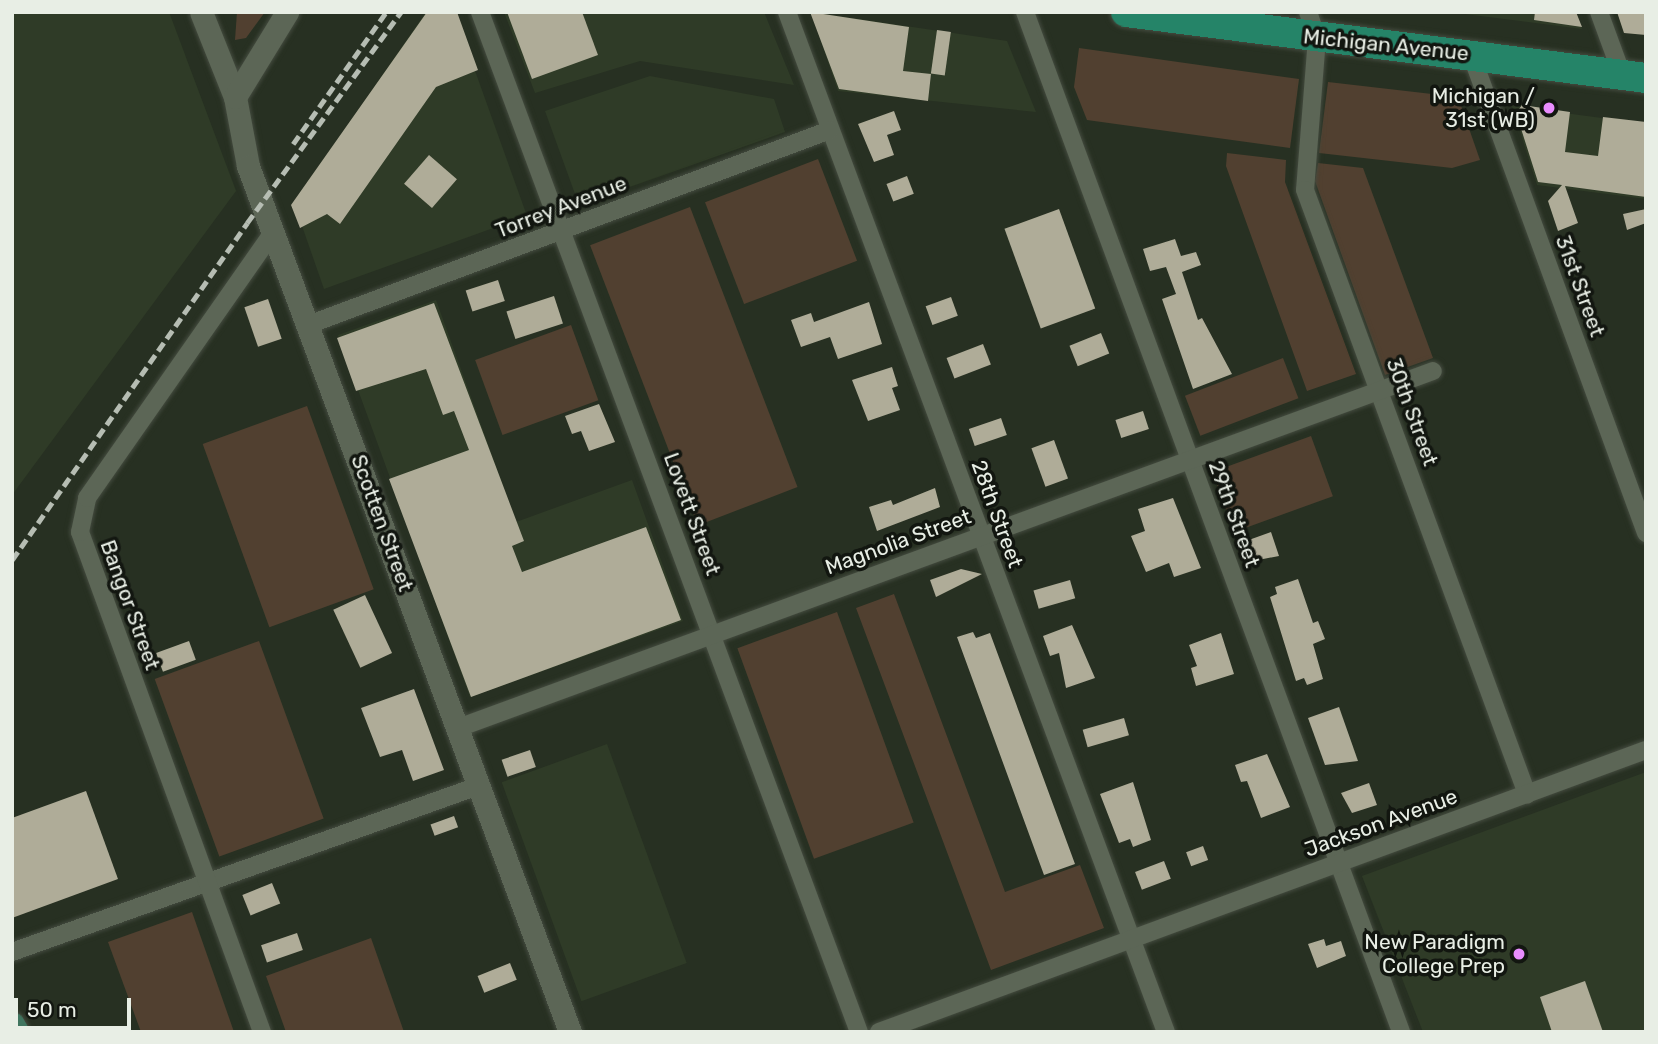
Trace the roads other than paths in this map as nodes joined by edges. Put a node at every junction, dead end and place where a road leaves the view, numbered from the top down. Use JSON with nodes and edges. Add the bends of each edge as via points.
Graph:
{"nodes":[{"id":1,"x":201,"y":12,"type":"edge"},
{"id":2,"x":287,"y":12,"type":"edge"},
{"id":3,"x":480,"y":12,"type":"edge"},
{"id":4,"x":787,"y":12,"type":"edge"},
{"id":5,"x":1026,"y":12,"type":"edge"},
{"id":6,"x":1126,"y":12,"type":"edge"},
{"id":7,"x":1599,"y":12,"type":"edge"},
{"id":8,"x":1312,"y":25,"type":"edge"},
{"id":9,"x":1471,"y":54,"type":"junction"},
{"id":10,"x":1634,"y":76,"type":"edge"},
{"id":11,"x":235,"y":97,"type":"junction"},
{"id":12,"x":830,"y":130,"type":"junction"},
{"id":13,"x":563,"y":230,"type":"junction"},
{"id":14,"x":274,"y":231,"type":"junction"},
{"id":15,"x":308,"y":325,"type":"junction"},
{"id":16,"x":1433,"y":371,"type":"dead end"},
{"id":17,"x":1380,"y":390,"type":"junction"},
{"id":18,"x":1189,"y":459,"type":"junction"},
{"id":19,"x":1646,"y":533,"type":"edge"},
{"id":20,"x":981,"y":536,"type":"junction"},
{"id":21,"x":712,"y":635,"type":"junction"},
{"id":22,"x":458,"y":728,"type":"junction"},
{"id":23,"x":1646,"y":750,"type":"edge"},
{"id":24,"x":479,"y":786,"type":"junction"},
{"id":25,"x":1527,"y":794,"type":"junction"},
{"id":26,"x":1339,"y":863,"type":"junction"},
{"id":27,"x":207,"y":884,"type":"junction"},
{"id":28,"x":1132,"y":939,"type":"junction"},
{"id":29,"x":12,"y":952,"type":"edge"},
{"id":30,"x":12,"y":1025,"type":"edge"},
{"id":31,"x":16,"y":1032,"type":"edge"},
{"id":32,"x":262,"y":1032,"type":"edge"},
{"id":33,"x":570,"y":1032,"type":"edge"},
{"id":34,"x":859,"y":1032,"type":"edge"},
{"id":35,"x":879,"y":1032,"type":"edge"},
{"id":36,"x":1166,"y":1032,"type":"edge"},
{"id":37,"x":1401,"y":1032,"type":"edge"}],
"edges":[{"from":1,"to":11,"type":"street","name":"Scotten Street"},
{"from":2,"to":11,"type":"street"},
{"from":3,"to":13,"type":"street","name":"Lovett Street"},
{"from":4,"to":12,"type":"street","name":"28th Street"},
{"from":5,"to":18,"type":"street","name":"29th Street"},
{"from":6,"to":8,"type":"main road","name":"Michigan Avenue"},
{"from":7,"to":10,"type":"street"},
{"from":8,"to":9,"type":"main road","name":"Michigan Avenue"},
{"from":8,"to":17,"type":"street","name":"30th Street","via":[[1305,190]]},
{"from":9,"to":10,"type":"main road","name":"Michigan Avenue"},
{"from":9,"to":19,"type":"street","name":"31st Street"},
{"from":11,"to":14,"type":"street","name":"Scotten Street","via":[[248,166]]},
{"from":12,"to":13,"type":"street","name":"Torrey Avenue"},
{"from":12,"to":20,"type":"street","name":"28th Street"},
{"from":13,"to":15,"type":"street","name":"Torrey Avenue"},
{"from":13,"to":21,"type":"street","name":"Lovett Street"},
{"from":14,"to":15,"type":"street","name":"Scotten Street"},
{"from":14,"to":27,"type":"street","name":"Bangor Street","via":[[88,498],[80,516],[80,531]]},
{"from":15,"to":22,"type":"street","name":"Scotten Street"},
{"from":16,"to":17,"type":"street","name":"Magnolia Street"},
{"from":17,"to":18,"type":"street","name":"Magnolia Street"},
{"from":17,"to":25,"type":"street","name":"30th Street"},
{"from":18,"to":20,"type":"street","name":"Magnolia Street"},
{"from":18,"to":26,"type":"street","name":"29th Street"},
{"from":20,"to":21,"type":"street","name":"Magnolia Street"},
{"from":20,"to":28,"type":"street","name":"28th Street"},
{"from":21,"to":22,"type":"street","name":"Magnolia Street"},
{"from":21,"to":34,"type":"street","name":"Lovett Street"},
{"from":22,"to":24,"type":"street","name":"Scotten Street"},
{"from":23,"to":25,"type":"street","name":"Jackson Avenue"},
{"from":24,"to":27,"type":"street"},
{"from":24,"to":33,"type":"street","name":"Scotten Street"},
{"from":25,"to":26,"type":"street","name":"Jackson Avenue"},
{"from":26,"to":28,"type":"street","name":"Jackson Avenue"},
{"from":26,"to":37,"type":"street","name":"29th Street"},
{"from":27,"to":29,"type":"street"},
{"from":27,"to":32,"type":"street","name":"Bangor Street"},
{"from":28,"to":35,"type":"street","name":"Jackson Avenue"},
{"from":28,"to":36,"type":"street","name":"28th Street"},
{"from":30,"to":31,"type":"main road"}]}
